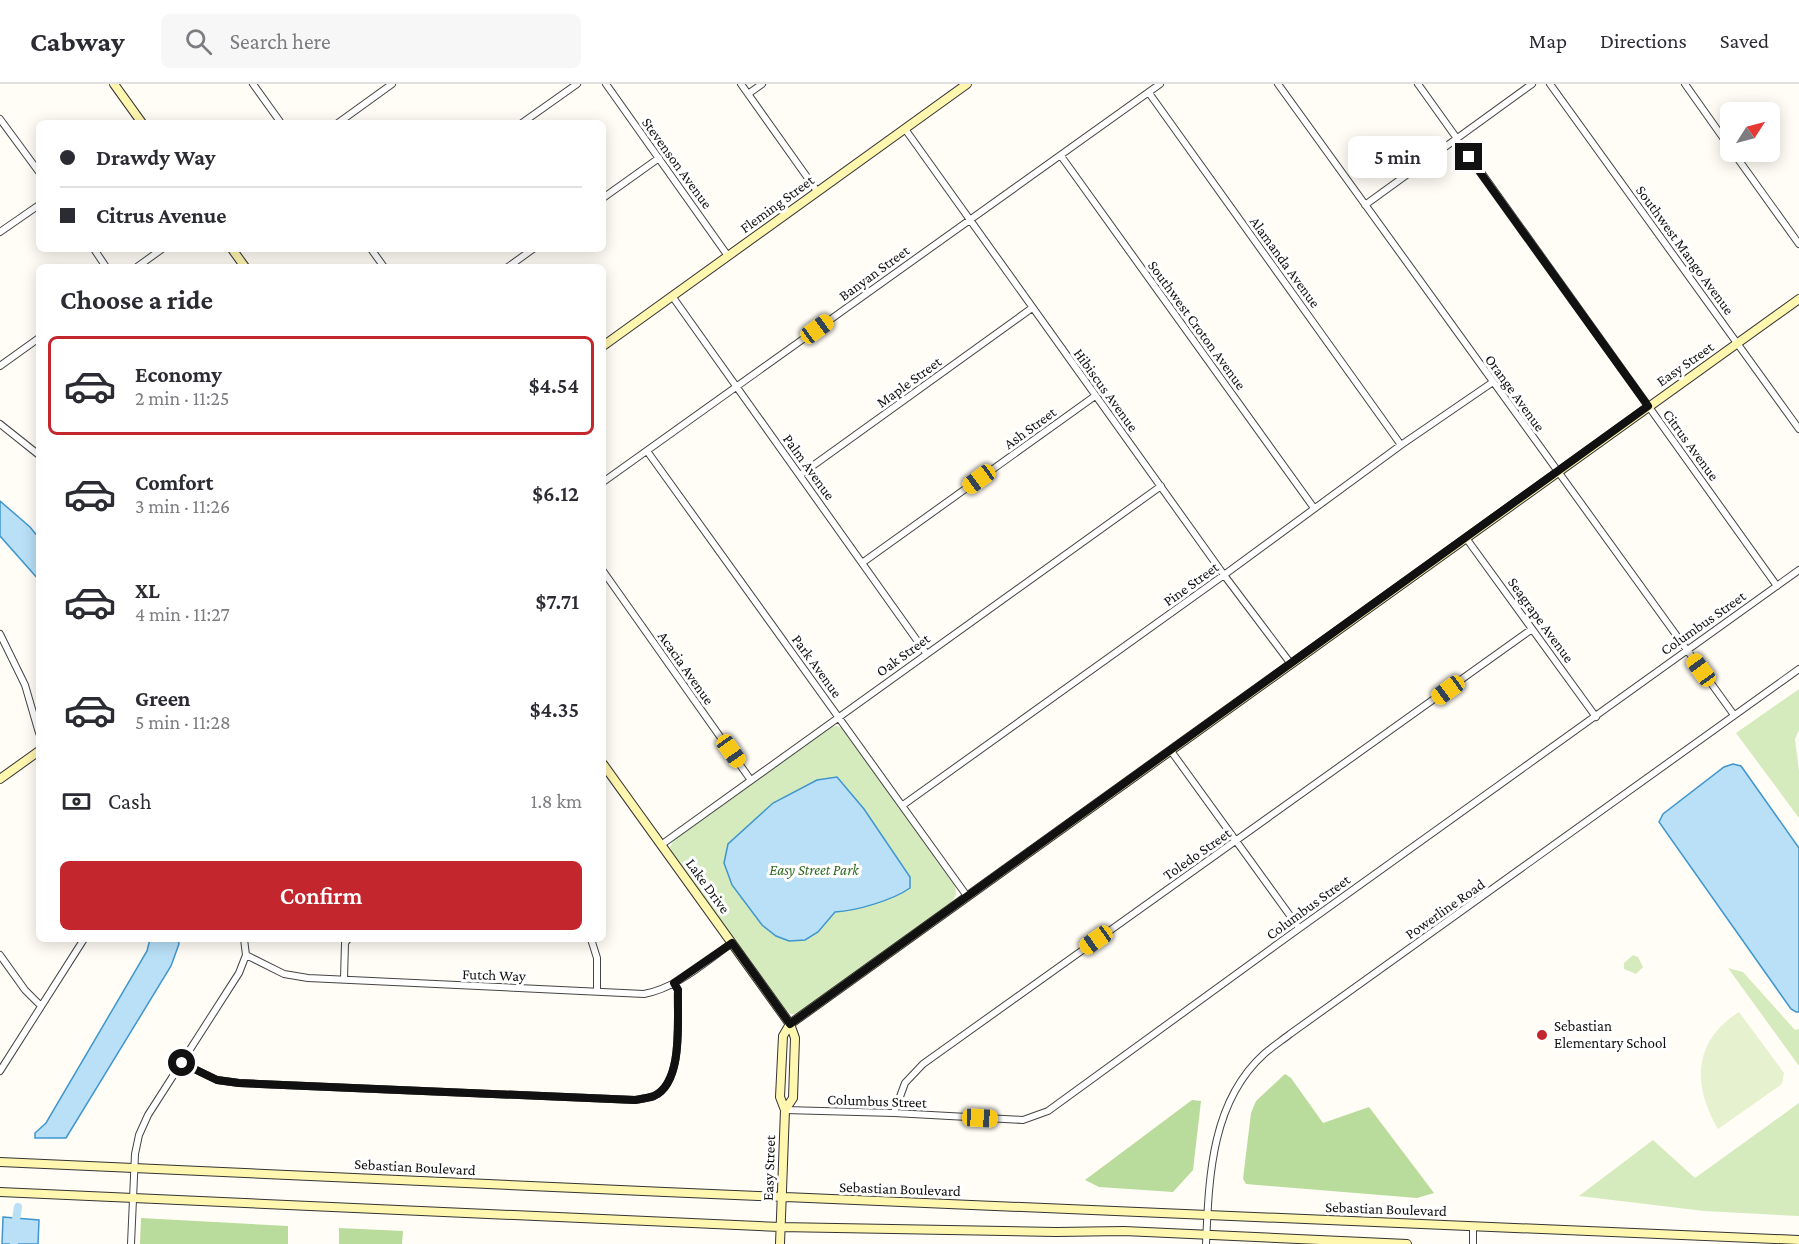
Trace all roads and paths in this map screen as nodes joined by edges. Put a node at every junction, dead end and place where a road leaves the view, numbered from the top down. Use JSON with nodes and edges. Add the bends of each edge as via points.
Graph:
{"nodes":[{"id":1,"x":114,"y":84,"type":"edge"},
{"id":2,"x":253,"y":84,"type":"edge"},
{"id":3,"x":392,"y":84,"type":"edge"},
{"id":4,"x":577,"y":84,"type":"edge"},
{"id":5,"x":606,"y":84,"type":"edge"},
{"id":6,"x":741,"y":84,"type":"edge"},
{"id":7,"x":762,"y":84,"type":"edge"},
{"id":8,"x":967,"y":84,"type":"edge"},
{"id":9,"x":1160,"y":84,"type":"edge"},
{"id":10,"x":1278,"y":84,"type":"edge"},
{"id":11,"x":1418,"y":84,"type":"edge"},
{"id":12,"x":1532,"y":84,"type":"edge"},
{"id":13,"x":1550,"y":84,"type":"edge"},
{"id":14,"x":1685,"y":84,"type":"edge"},
{"id":15,"x":1149,"y":93,"type":"junction"},
{"id":16,"x":748,"y":94,"type":"junction"},
{"id":17,"x":0,"y":119,"type":"edge"},
{"id":18,"x":140,"y":120,"type":"edge"},
{"id":19,"x":279,"y":120,"type":"edge"},
{"id":20,"x":342,"y":120,"type":"edge"},
{"id":21,"x":526,"y":120,"type":"edge"},
{"id":22,"x":905,"y":129,"type":"junction"},
{"id":23,"x":1720,"y":133,"type":"edge"},
{"id":24,"x":1456,"y":138,"type":"junction"},
{"id":25,"x":1061,"y":156,"type":"junction"},
{"id":26,"x":659,"y":158,"type":"junction"},
{"id":27,"x":1741,"y":162,"type":"edge"},
{"id":28,"x":36,"y":168,"type":"edge"},
{"id":29,"x":817,"y":191,"type":"junction"},
{"id":30,"x":606,"y":196,"type":"edge"},
{"id":31,"x":1365,"y":205,"type":"junction"},
{"id":32,"x":36,"y":207,"type":"edge"},
{"id":33,"x":969,"y":219,"type":"junction"},
{"id":34,"x":0,"y":232,"type":"edge"},
{"id":35,"x":1799,"y":244,"type":"edge"},
{"id":36,"x":158,"y":252,"type":"edge"},
{"id":37,"x":529,"y":252,"type":"edge"},
{"id":38,"x":728,"y":256,"type":"junction"},
{"id":39,"x":141,"y":264,"type":"edge"},
{"id":40,"x":512,"y":264,"type":"edge"},
{"id":41,"x":672,"y":296,"type":"junction"},
{"id":42,"x":1799,"y":299,"type":"edge"},
{"id":43,"x":1032,"y":308,"type":"junction"},
{"id":44,"x":36,"y":340,"type":"edge"},
{"id":45,"x":1737,"y":343,"type":"junction"},
{"id":46,"x":606,"y":344,"type":"edge"},
{"id":47,"x":0,"y":366,"type":"edge"},
{"id":48,"x":1493,"y":382,"type":"junction"},
{"id":49,"x":736,"y":387,"type":"junction"},
{"id":50,"x":1095,"y":396,"type":"junction"},
{"id":51,"x":1648,"y":406,"type":"junction"},
{"id":52,"x":0,"y":424,"type":"edge"},
{"id":53,"x":1799,"y":429,"type":"edge"},
{"id":54,"x":1401,"y":445,"type":"junction"},
{"id":55,"x":647,"y":451,"type":"junction"},
{"id":56,"x":36,"y":453,"type":"edge"},
{"id":57,"x":1557,"y":472,"type":"junction"},
{"id":58,"x":800,"y":475,"type":"junction"},
{"id":59,"x":606,"y":480,"type":"edge"},
{"id":60,"x":1161,"y":486,"type":"junction"},
{"id":61,"x":1314,"y":508,"type":"junction"},
{"id":62,"x":1466,"y":538,"type":"junction"},
{"id":63,"x":862,"y":563,"type":"junction"},
{"id":64,"x":1799,"y":570,"type":"edge"},
{"id":65,"x":606,"y":575,"type":"edge"},
{"id":66,"x":1224,"y":575,"type":"junction"},
{"id":67,"x":1777,"y":586,"type":"junction"},
{"id":68,"x":1532,"y":629,"type":"junction"},
{"id":69,"x":1,"y":638,"type":"edge"},
{"id":70,"x":1686,"y":650,"type":"junction"},
{"id":71,"x":926,"y":653,"type":"junction"},
{"id":72,"x":1291,"y":664,"type":"junction"},
{"id":73,"x":1799,"y":669,"type":"edge"},
{"id":74,"x":1734,"y":715,"type":"junction"},
{"id":75,"x":839,"y":716,"type":"junction"},
{"id":76,"x":1596,"y":717,"type":"junction"},
{"id":77,"x":36,"y":723,"type":"edge"},
{"id":78,"x":1171,"y":751,"type":"junction"},
{"id":79,"x":36,"y":753,"type":"edge"},
{"id":80,"x":606,"y":768,"type":"edge"},
{"id":81,"x":0,"y":779,"type":"edge"},
{"id":82,"x":750,"y":779,"type":"junction"},
{"id":83,"x":903,"y":805,"type":"junction"},
{"id":84,"x":1236,"y":841,"type":"junction"},
{"id":85,"x":661,"y":844,"type":"junction"},
{"id":86,"x":967,"y":896,"type":"junction"},
{"id":87,"x":1299,"y":928,"type":"junction"},
{"id":88,"x":82,"y":942,"type":"edge"},
{"id":89,"x":244,"y":942,"type":"edge"},
{"id":90,"x":346,"y":942,"type":"edge"},
{"id":91,"x":592,"y":942,"type":"edge"},
{"id":92,"x":732,"y":943,"type":"junction"},
{"id":93,"x":0,"y":955,"type":"edge"},
{"id":94,"x":246,"y":955,"type":"junction"},
{"id":95,"x":344,"y":979,"type":"junction"},
{"id":96,"x":674,"y":983,"type":"junction"},
{"id":97,"x":597,"y":991,"type":"junction"},
{"id":98,"x":41,"y":1006,"type":"junction"},
{"id":99,"x":790,"y":1024,"type":"junction"},
{"id":100,"x":182,"y":1063,"type":"junction"},
{"id":101,"x":0,"y":1071,"type":"edge"},
{"id":102,"x":785,"y":1110,"type":"junction"},
{"id":103,"x":894,"y":1113,"type":"junction"},
{"id":104,"x":0,"y":1162,"type":"edge"},
{"id":105,"x":135,"y":1168,"type":"junction"},
{"id":106,"x":0,"y":1192,"type":"edge"},
{"id":107,"x":133,"y":1197,"type":"junction"},
{"id":108,"x":782,"y":1197,"type":"junction"},
{"id":109,"x":1208,"y":1215,"type":"junction"},
{"id":110,"x":1473,"y":1226,"type":"junction"},
{"id":111,"x":780,"y":1227,"type":"junction"},
{"id":112,"x":1206,"y":1239,"type":"edge"},
{"id":113,"x":1799,"y":1240,"type":"edge"},
{"id":114,"x":131,"y":1244,"type":"edge"},
{"id":115,"x":780,"y":1244,"type":"edge"},
{"id":116,"x":1407,"y":1244,"type":"edge"},
{"id":117,"x":1473,"y":1244,"type":"edge"}],
"edges":[{"from":1,"to":18,"type":"main road"},
{"from":2,"to":19,"type":"street"},
{"from":3,"to":20,"type":"street"},
{"from":4,"to":21,"type":"street"},
{"from":5,"to":26,"type":"street","name":"Stevenson Avenue"},
{"from":6,"to":16,"type":"street"},
{"from":7,"to":16,"type":"street"},
{"from":8,"to":22,"type":"main road","name":"Fleming Street"},
{"from":9,"to":15,"type":"street","name":"Banyan Street"},
{"from":10,"to":31,"type":"street","name":"Orange Avenue"},
{"from":11,"to":24,"type":"street","name":"Citrus Avenue"},
{"from":12,"to":24,"type":"street"},
{"from":13,"to":45,"type":"street","name":"Southwest Mango Avenue"},
{"from":14,"to":23,"type":"street"},
{"from":15,"to":25,"type":"street","name":"Banyan Street"},
{"from":15,"to":54,"type":"street","name":"Alamanda Avenue"},
{"from":16,"to":29,"type":"street"},
{"from":17,"to":28,"type":"street"},
{"from":22,"to":29,"type":"main road","name":"Fleming Street"},
{"from":22,"to":33,"type":"street","name":"Hibiscus Avenue"},
{"from":24,"to":31,"type":"street"},
{"from":24,"to":51,"type":"street","name":"Citrus Avenue"},
{"from":25,"to":33,"type":"street","name":"Banyan Street"},
{"from":25,"to":61,"type":"street","name":"Southwest Croton Avenue"},
{"from":26,"to":30,"type":"street"},
{"from":26,"to":38,"type":"street","name":"Stevenson Avenue"},
{"from":27,"to":35,"type":"street"},
{"from":29,"to":38,"type":"main road","name":"Fleming Street"},
{"from":31,"to":48,"type":"street","name":"Orange Avenue"},
{"from":32,"to":34,"type":"street"},
{"from":33,"to":43,"type":"street","name":"Hibiscus Avenue"},
{"from":33,"to":49,"type":"street","name":"Banyan Street"},
{"from":36,"to":39,"type":"street"},
{"from":37,"to":40,"type":"street"},
{"from":38,"to":41,"type":"main road","name":"Fleming Street"},
{"from":41,"to":46,"type":"main road","name":"Fleming Street"},
{"from":41,"to":49,"type":"street","name":"Palm Avenue"},
{"from":42,"to":45,"type":"main road","name":"Easy Street"},
{"from":43,"to":50,"type":"street","name":"Hibiscus Avenue"},
{"from":43,"to":58,"type":"street","name":"Maple Street"},
{"from":44,"to":47,"type":"street"},
{"from":45,"to":51,"type":"main road","name":"Easy Street"},
{"from":45,"to":53,"type":"street","name":"Southwest Mango Avenue"},
{"from":48,"to":54,"type":"street","name":"Pine Street"},
{"from":48,"to":57,"type":"street","name":"Orange Avenue"},
{"from":49,"to":55,"type":"street","name":"Banyan Street"},
{"from":49,"to":58,"type":"street","name":"Palm Avenue"},
{"from":50,"to":60,"type":"street","name":"Hibiscus Avenue"},
{"from":50,"to":63,"type":"street","name":"Ash Street"},
{"from":51,"to":57,"type":"main road","name":"Easy Street"},
{"from":51,"to":67,"type":"street","name":"Citrus Avenue"},
{"from":52,"to":56,"type":"street"},
{"from":54,"to":61,"type":"street","name":"Pine Street"},
{"from":55,"to":59,"type":"street","name":"Banyan Street"},
{"from":55,"to":75,"type":"street","name":"Park Avenue"},
{"from":57,"to":62,"type":"main road","name":"Easy Street"},
{"from":57,"to":70,"type":"street","name":"Orange Avenue"},
{"from":58,"to":63,"type":"street","name":"Palm Avenue"},
{"from":60,"to":66,"type":"street","name":"Hibiscus Avenue"},
{"from":60,"to":71,"type":"street","name":"Oak Street"},
{"from":61,"to":66,"type":"street","name":"Pine Street"},
{"from":62,"to":68,"type":"street","name":"Seagrape Avenue"},
{"from":62,"to":72,"type":"main road","name":"Easy Street"},
{"from":63,"to":71,"type":"street","name":"Palm Avenue"},
{"from":64,"to":67,"type":"street","name":"Columbus Street"},
{"from":65,"to":82,"type":"street","name":"Acacia Avenue"},
{"from":66,"to":72,"type":"street","name":"Hibiscus Avenue"},
{"from":66,"to":83,"type":"street","name":"Pine Street"},
{"from":67,"to":70,"type":"street","name":"Columbus Street"},
{"from":68,"to":76,"type":"street","name":"Seagrape Avenue"},
{"from":68,"to":84,"type":"street","name":"Toledo Street"},
{"from":69,"to":77,"type":"street","via":[[25,685]]},
{"from":70,"to":74,"type":"street","name":"Orange Avenue"},
{"from":70,"to":76,"type":"street","name":"Columbus Street"},
{"from":71,"to":75,"type":"street","name":"Oak Street"},
{"from":72,"to":78,"type":"main road"},
{"from":73,"to":74,"type":"street","name":"Powerline Road"},
{"from":74,"to":109,"type":"street","name":"Powerline Road","via":[[1263,1055],[1243,1078],[1223,1114],[1213,1151]]},
{"from":75,"to":82,"type":"street","name":"Oak Street"},
{"from":75,"to":83,"type":"street","name":"Park Avenue"},
{"from":76,"to":87,"type":"street","name":"Columbus Street"},
{"from":78,"to":84,"type":"street"},
{"from":78,"to":86,"type":"main road"},
{"from":79,"to":81,"type":"main road"},
{"from":80,"to":85,"type":"main road","name":"Lake Drive"},
{"from":82,"to":85,"type":"street","name":"Oak Street"},
{"from":83,"to":86,"type":"street","name":"Park Avenue"},
{"from":84,"to":87,"type":"street"},
{"from":84,"to":103,"type":"street","name":"Toledo Street","via":[[923,1064],[905,1083]]},
{"from":85,"to":92,"type":"main road","name":"Lake Drive"},
{"from":86,"to":99,"type":"main road"},
{"from":87,"to":103,"type":"street","name":"Columbus Street","via":[[1048,1111],[1023,1120]]},
{"from":88,"to":98,"type":"street"},
{"from":89,"to":94,"type":"street"},
{"from":90,"to":95,"type":"street"},
{"from":91,"to":97,"type":"street","via":[[597,958]]},
{"from":92,"to":96,"type":"street","name":"Futch Way"},
{"from":92,"to":99,"type":"main road","name":"Lake Drive"},
{"from":93,"to":98,"type":"street"},
{"from":94,"to":95,"type":"street","name":"Futch Way","via":[[284,974]]},
{"from":94,"to":100,"type":"street","via":[[239,973]]},
{"from":95,"to":97,"type":"street","name":"Futch Way"},
{"from":96,"to":97,"type":"street","name":"Futch Way","via":[[644,994]]},
{"from":96,"to":100,"type":"street","via":[[678,990],[676,1068],[670,1082],[655,1096],[635,1100],[239,1083],[217,1080]]},
{"from":98,"to":101,"type":"street"},
{"from":99,"to":102,"type":"main road","name":"Easy Street","via":[[783,1036],[780,1097]]},
{"from":100,"to":105,"type":"street","via":[[143,1125]]},
{"from":102,"to":103,"type":"street","name":"Columbus Street"},
{"from":102,"to":108,"type":"main road","name":"Easy Street"},
{"from":104,"to":105,"type":"main road","name":"Sebastian Boulevard"},
{"from":105,"to":107,"type":"street"},
{"from":105,"to":108,"type":"main road","name":"Sebastian Boulevard"},
{"from":106,"to":107,"type":"main road"},
{"from":107,"to":111,"type":"main road"},
{"from":107,"to":114,"type":"street"},
{"from":108,"to":109,"type":"main road","name":"Sebastian Boulevard"},
{"from":108,"to":111,"type":"main road","name":"Easy Street"},
{"from":109,"to":110,"type":"main road","name":"Sebastian Boulevard"},
{"from":109,"to":112,"type":"street","name":"Powerline Road"},
{"from":110,"to":113,"type":"main road","name":"Sebastian Boulevard"},
{"from":110,"to":117,"type":"street"},
{"from":111,"to":112,"type":"main road","via":[[1124,1231]]},
{"from":111,"to":115,"type":"main road","name":"Easy Street"},
{"from":112,"to":116,"type":"main road"}]}
